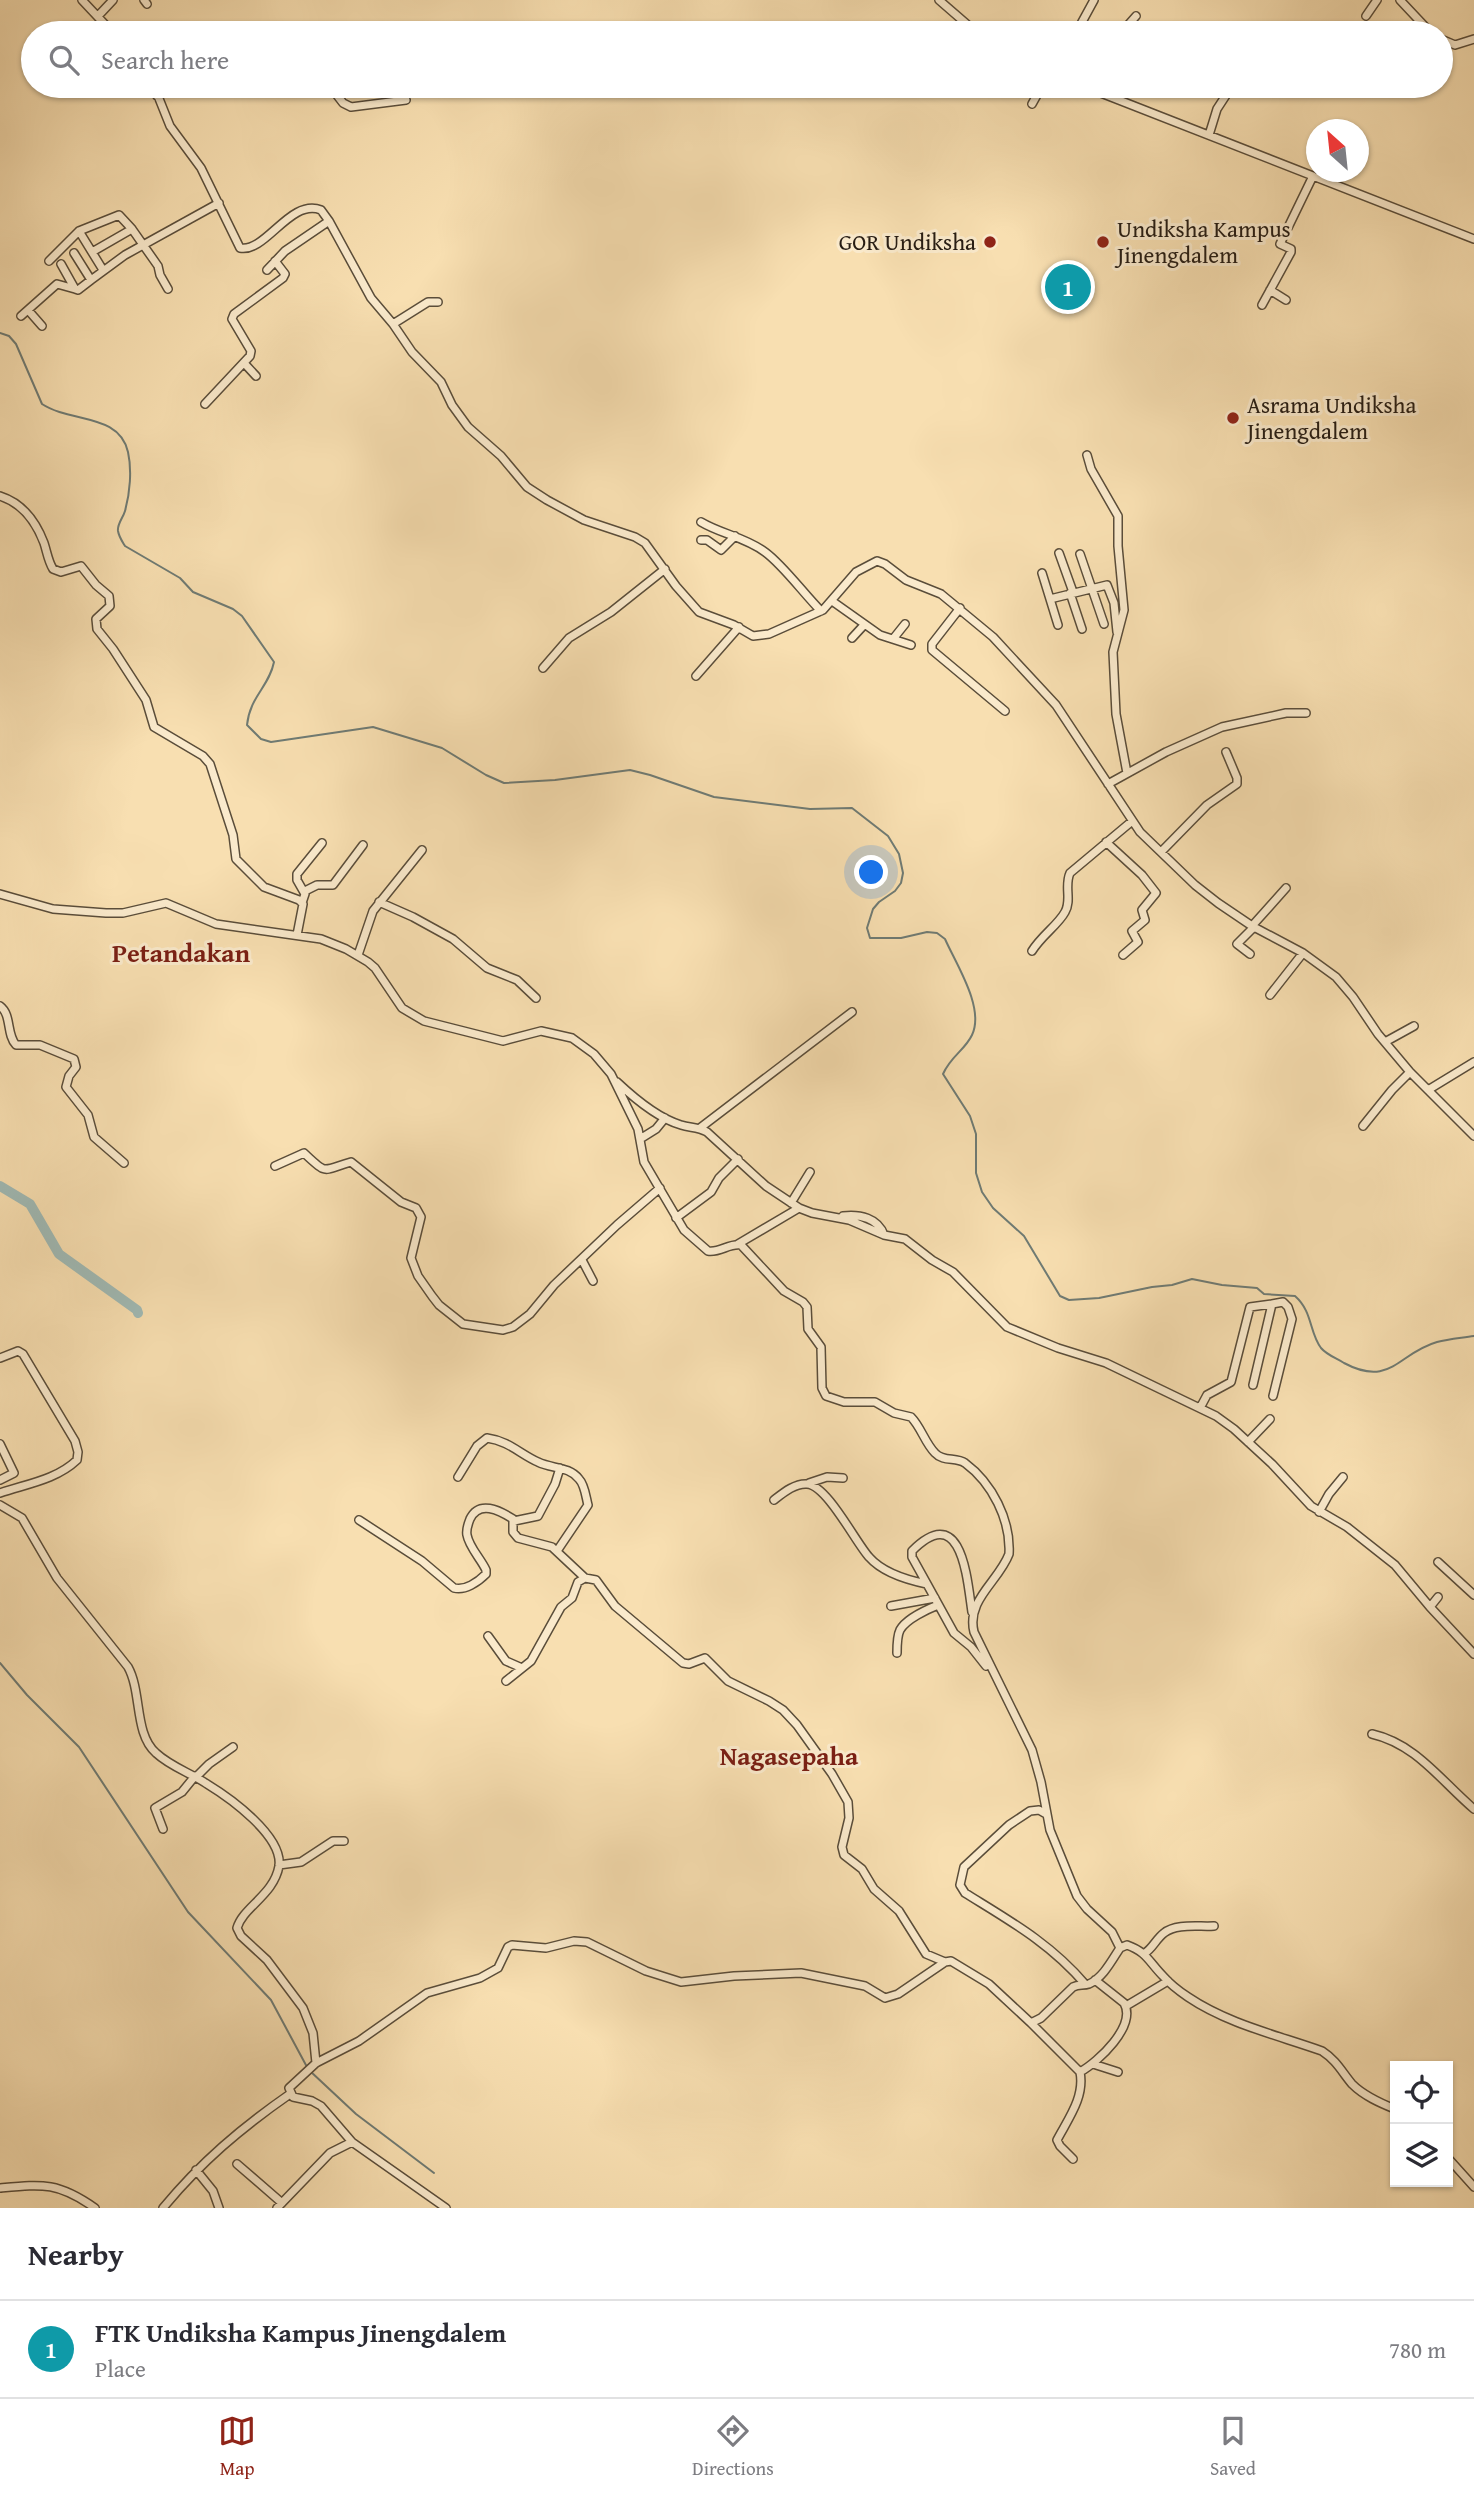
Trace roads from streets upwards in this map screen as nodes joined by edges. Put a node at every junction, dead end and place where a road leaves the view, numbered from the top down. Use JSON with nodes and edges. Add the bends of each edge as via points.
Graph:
{"nodes":[{"id":1,"x":82,"y":0,"type":"edge"},
{"id":2,"x":113,"y":0,"type":"edge"},
{"id":3,"x":939,"y":0,"type":"edge"},
{"id":4,"x":1094,"y":0,"type":"edge"},
{"id":5,"x":1377,"y":0,"type":"edge"},
{"id":6,"x":1400,"y":0,"type":"edge"},
{"id":7,"x":98,"y":16,"type":"junction"},
{"id":8,"x":1136,"y":16,"type":"dead end"},
{"id":9,"x":1366,"y":16,"type":"dead end"},
{"id":10,"x":102,"y":21,"type":"edge"},
{"id":11,"x":963,"y":21,"type":"edge"},
{"id":12,"x":1083,"y":21,"type":"edge"},
{"id":13,"x":1132,"y":21,"type":"edge"},
{"id":14,"x":1420,"y":21,"type":"edge"},
{"id":15,"x":1474,"y":39,"type":"edge"},
{"id":16,"x":1453,"y":45,"type":"edge"},
{"id":17,"x":158,"y":98,"type":"edge"},
{"id":18,"x":341,"y":98,"type":"edge"},
{"id":19,"x":1035,"y":98,"type":"edge"},
{"id":20,"x":1114,"y":98,"type":"edge"},
{"id":21,"x":1224,"y":98,"type":"edge"},
{"id":22,"x":406,"y":100,"type":"dead end"},
{"id":23,"x":1032,"y":103,"type":"dead end"},
{"id":24,"x":1209,"y":135,"type":"junction"},
{"id":25,"x":1306,"y":173,"type":"edge"},
{"id":26,"x":1310,"y":182,"type":"edge"},
{"id":27,"x":1328,"y":182,"type":"edge"},
{"id":28,"x":219,"y":203,"type":"junction"},
{"id":29,"x":329,"y":221,"type":"junction"},
{"id":30,"x":132,"y":229,"type":"junction"},
{"id":31,"x":79,"y":231,"type":"junction"},
{"id":32,"x":1474,"y":239,"type":"edge"},
{"id":33,"x":142,"y":245,"type":"junction"},
{"id":34,"x":92,"y":252,"type":"junction"},
{"id":35,"x":74,"y":253,"type":"dead end"},
{"id":36,"x":49,"y":261,"type":"dead end"},
{"id":37,"x":275,"y":261,"type":"junction"},
{"id":38,"x":61,"y":264,"type":"dead end"},
{"id":39,"x":103,"y":270,"type":"junction"},
{"id":40,"x":267,"y":270,"type":"dead end"},
{"id":41,"x":90,"y":280,"type":"junction"},
{"id":42,"x":75,"y":289,"type":"junction"},
{"id":43,"x":169,"y":289,"type":"dead end"},
{"id":44,"x":1270,"y":290,"type":"junction"},
{"id":45,"x":1286,"y":300,"type":"dead end"},
{"id":46,"x":438,"y":302,"type":"dead end"},
{"id":47,"x":1262,"y":305,"type":"dead end"},
{"id":48,"x":393,"y":324,"type":"junction"},
{"id":49,"x":42,"y":326,"type":"dead end"},
{"id":50,"x":244,"y":363,"type":"junction"},
{"id":51,"x":256,"y":376,"type":"dead end"},
{"id":52,"x":205,"y":404,"type":"dead end"},
{"id":53,"x":1087,"y":456,"type":"dead end"},
{"id":54,"x":0,"y":496,"type":"edge"},
{"id":55,"x":701,"y":522,"type":"dead end"},
{"id":56,"x":735,"y":536,"type":"junction"},
{"id":57,"x":701,"y":540,"type":"dead end"},
{"id":58,"x":1059,"y":553,"type":"dead end"},
{"id":59,"x":1080,"y":554,"type":"dead end"},
{"id":60,"x":665,"y":569,"type":"junction"},
{"id":61,"x":1042,"y":573,"type":"dead end"},
{"id":62,"x":1091,"y":587,"type":"junction"},
{"id":63,"x":1072,"y":593,"type":"junction"},
{"id":64,"x":1050,"y":599,"type":"junction"},
{"id":65,"x":832,"y":601,"type":"junction"},
{"id":66,"x":960,"y":608,"type":"junction"},
{"id":67,"x":821,"y":611,"type":"junction"},
{"id":68,"x":905,"y":624,"type":"dead end"},
{"id":69,"x":1104,"y":624,"type":"dead end"},
{"id":70,"x":864,"y":625,"type":"junction"},
{"id":71,"x":1058,"y":625,"type":"dead end"},
{"id":72,"x":739,"y":627,"type":"junction"},
{"id":73,"x":1082,"y":629,"type":"dead end"},
{"id":74,"x":1116,"y":633,"type":"junction"},
{"id":75,"x":852,"y":638,"type":"dead end"},
{"id":76,"x":893,"y":639,"type":"junction"},
{"id":77,"x":911,"y":645,"type":"dead end"},
{"id":78,"x":543,"y":667,"type":"dead end"},
{"id":79,"x":696,"y":676,"type":"dead end"},
{"id":80,"x":1005,"y":711,"type":"dead end"},
{"id":81,"x":1306,"y":713,"type":"dead end"},
{"id":82,"x":1226,"y":752,"type":"dead end"},
{"id":83,"x":1127,"y":773,"type":"junction"},
{"id":84,"x":1108,"y":784,"type":"junction"},
{"id":85,"x":1131,"y":821,"type":"junction"},
{"id":86,"x":1106,"y":842,"type":"junction"},
{"id":87,"x":322,"y":844,"type":"dead end"},
{"id":88,"x":363,"y":845,"type":"dead end"},
{"id":89,"x":422,"y":850,"type":"dead end"},
{"id":90,"x":1161,"y":852,"type":"junction"},
{"id":91,"x":1286,"y":888,"type":"dead end"},
{"id":92,"x":304,"y":891,"type":"junction"},
{"id":93,"x":0,"y":894,"type":"edge"},
{"id":94,"x":1233,"y":901,"type":"dead end"},
{"id":95,"x":302,"y":902,"type":"junction"},
{"id":96,"x":379,"y":902,"type":"junction"},
{"id":97,"x":1229,"y":910,"type":"junction"},
{"id":98,"x":1254,"y":926,"type":"junction"},
{"id":99,"x":297,"y":935,"type":"junction"},
{"id":100,"x":1032,"y":951,"type":"dead end"},
{"id":101,"x":1303,"y":953,"type":"junction"},
{"id":102,"x":1250,"y":954,"type":"dead end"},
{"id":103,"x":358,"y":955,"type":"junction"},
{"id":104,"x":1123,"y":955,"type":"dead end"},
{"id":105,"x":1270,"y":995,"type":"dead end"},
{"id":106,"x":536,"y":998,"type":"dead end"},
{"id":107,"x":0,"y":1006,"type":"edge"},
{"id":108,"x":852,"y":1012,"type":"dead end"},
{"id":109,"x":1414,"y":1026,"type":"dead end"},
{"id":110,"x":1385,"y":1042,"type":"junction"},
{"id":111,"x":1474,"y":1062,"type":"edge"},
{"id":112,"x":1410,"y":1072,"type":"junction"},
{"id":113,"x":616,"y":1081,"type":"junction"},
{"id":114,"x":1428,"y":1090,"type":"junction"},
{"id":115,"x":665,"y":1118,"type":"junction"},
{"id":116,"x":1363,"y":1126,"type":"dead end"},
{"id":117,"x":699,"y":1128,"type":"junction"},
{"id":118,"x":1474,"y":1136,"type":"edge"},
{"id":119,"x":640,"y":1139,"type":"junction"},
{"id":120,"x":738,"y":1159,"type":"junction"},
{"id":121,"x":124,"y":1163,"type":"dead end"},
{"id":122,"x":275,"y":1166,"type":"dead end"},
{"id":123,"x":810,"y":1172,"type":"dead end"},
{"id":124,"x":660,"y":1188,"type":"junction"},
{"id":125,"x":791,"y":1203,"type":"junction"},
{"id":126,"x":799,"y":1208,"type":"junction"},
{"id":127,"x":676,"y":1218,"type":"junction"},
{"id":128,"x":738,"y":1244,"type":"junction"},
{"id":129,"x":582,"y":1260,"type":"junction"},
{"id":130,"x":593,"y":1281,"type":"dead end"},
{"id":131,"x":1272,"y":1304,"type":"junction"},
{"id":132,"x":0,"y":1358,"type":"edge"},
{"id":133,"x":1253,"y":1385,"type":"dead end"},
{"id":134,"x":1273,"y":1396,"type":"dead end"},
{"id":135,"x":1200,"y":1408,"type":"junction"},
{"id":136,"x":1270,"y":1419,"type":"dead end"},
{"id":137,"x":1248,"y":1442,"type":"junction"},
{"id":138,"x":0,"y":1444,"type":"edge"},
{"id":139,"x":561,"y":1468,"type":"junction"},
{"id":140,"x":458,"y":1477,"type":"dead end"},
{"id":141,"x":1343,"y":1477,"type":"dead end"},
{"id":142,"x":843,"y":1478,"type":"dead end"},
{"id":143,"x":0,"y":1480,"type":"edge"},
{"id":144,"x":808,"y":1483,"type":"junction"},
{"id":145,"x":0,"y":1493,"type":"edge"},
{"id":146,"x":774,"y":1500,"type":"dead end"},
{"id":147,"x":0,"y":1505,"type":"edge"},
{"id":148,"x":1319,"y":1512,"type":"junction"},
{"id":149,"x":359,"y":1520,"type":"dead end"},
{"id":150,"x":514,"y":1521,"type":"junction"},
{"id":151,"x":557,"y":1551,"type":"junction"},
{"id":152,"x":1438,"y":1562,"type":"dead end"},
{"id":153,"x":585,"y":1578,"type":"junction"},
{"id":154,"x":927,"y":1584,"type":"junction"},
{"id":155,"x":1474,"y":1595,"type":"edge"},
{"id":156,"x":1438,"y":1597,"type":"dead end"},
{"id":157,"x":937,"y":1602,"type":"junction"},
{"id":158,"x":891,"y":1606,"type":"dead end"},
{"id":159,"x":1430,"y":1607,"type":"junction"},
{"id":160,"x":973,"y":1615,"type":"junction"},
{"id":161,"x":488,"y":1636,"type":"dead end"},
{"id":162,"x":897,"y":1653,"type":"dead end"},
{"id":163,"x":1474,"y":1654,"type":"edge"},
{"id":164,"x":522,"y":1668,"type":"junction"},
{"id":165,"x":997,"y":1678,"type":"junction"},
{"id":166,"x":506,"y":1681,"type":"dead end"},
{"id":167,"x":1372,"y":1734,"type":"dead end"},
{"id":168,"x":233,"y":1747,"type":"dead end"},
{"id":169,"x":196,"y":1777,"type":"junction"},
{"id":170,"x":1474,"y":1809,"type":"edge"},
{"id":171,"x":1046,"y":1814,"type":"junction"},
{"id":172,"x":163,"y":1829,"type":"dead end"},
{"id":173,"x":344,"y":1841,"type":"dead end"},
{"id":174,"x":279,"y":1865,"type":"junction"},
{"id":175,"x":1214,"y":1926,"type":"dead end"},
{"id":176,"x":1120,"y":1948,"type":"junction"},
{"id":177,"x":1145,"y":1953,"type":"junction"},
{"id":178,"x":945,"y":1962,"type":"junction"},
{"id":179,"x":1095,"y":1980,"type":"junction"},
{"id":180,"x":1168,"y":1981,"type":"junction"},
{"id":181,"x":1086,"y":1985,"type":"junction"},
{"id":182,"x":1126,"y":2006,"type":"junction"},
{"id":183,"x":1031,"y":2023,"type":"junction"},
{"id":184,"x":1093,"y":2064,"type":"junction"},
{"id":185,"x":311,"y":2067,"type":"junction"},
{"id":186,"x":1080,"y":2072,"type":"junction"},
{"id":187,"x":1118,"y":2072,"type":"dead end"},
{"id":188,"x":290,"y":2094,"type":"junction"},
{"id":189,"x":1390,"y":2107,"type":"edge"},
{"id":190,"x":352,"y":2142,"type":"junction"},
{"id":191,"x":1073,"y":2159,"type":"dead end"},
{"id":192,"x":237,"y":2164,"type":"dead end"},
{"id":193,"x":1453,"y":2164,"type":"edge"},
{"id":194,"x":196,"y":2170,"type":"junction"},
{"id":195,"x":1474,"y":2187,"type":"edge"},
{"id":196,"x":0,"y":2188,"type":"edge"},
{"id":197,"x":279,"y":2206,"type":"edge"},
{"id":198,"x":95,"y":2208,"type":"edge"},
{"id":199,"x":163,"y":2208,"type":"edge"},
{"id":200,"x":219,"y":2208,"type":"edge"},
{"id":201,"x":446,"y":2208,"type":"edge"}],
"edges":[{"from":1,"to":7,"type":"street"},
{"from":2,"to":7,"type":"street"},
{"from":3,"to":11,"type":"street"},
{"from":4,"to":12,"type":"street"},
{"from":5,"to":9,"type":"street"},
{"from":6,"to":14,"type":"street"},
{"from":7,"to":10,"type":"street"},
{"from":8,"to":13,"type":"street"},
{"from":15,"to":16,"type":"street"},
{"from":17,"to":28,"type":"street","via":[[170,126],[201,168]]},
{"from":18,"to":22,"type":"street","via":[[349,106]]},
{"from":19,"to":23,"type":"street"},
{"from":20,"to":24,"type":"street"},
{"from":21,"to":24,"type":"street"},
{"from":24,"to":25,"type":"street"},
{"from":26,"to":44,"type":"street","via":[[1280,244],[1291,251]]},
{"from":27,"to":32,"type":"street"},
{"from":28,"to":29,"type":"street","via":[[234,240],[243,249],[304,210],[321,210]]},
{"from":28,"to":33,"type":"street"},
{"from":29,"to":37,"type":"street"},
{"from":29,"to":48,"type":"street","via":[[367,292]]},
{"from":30,"to":31,"type":"street","via":[[119,215]]},
{"from":30,"to":33,"type":"street"},
{"from":30,"to":34,"type":"street"},
{"from":31,"to":34,"type":"street"},
{"from":31,"to":36,"type":"street"},
{"from":33,"to":39,"type":"street"},
{"from":33,"to":43,"type":"street"},
{"from":34,"to":39,"type":"street"},
{"from":35,"to":41,"type":"street"},
{"from":37,"to":40,"type":"street"},
{"from":37,"to":50,"type":"street","via":[[285,274],[283,278],[232,317],[251,353]]},
{"from":38,"to":42,"type":"street"},
{"from":39,"to":41,"type":"street"},
{"from":41,"to":42,"type":"street"},
{"from":42,"to":49,"type":"street","via":[[57,284],[24,313]]},
{"from":44,"to":45,"type":"street"},
{"from":44,"to":47,"type":"street"},
{"from":46,"to":48,"type":"street","via":[[428,302]]},
{"from":48,"to":60,"type":"street","via":[[441,382],[463,420],[527,487],[575,516],[638,539]]},
{"from":50,"to":51,"type":"street"},
{"from":50,"to":52,"type":"street"},
{"from":53,"to":74,"type":"street","via":[[1118,516],[1124,610]]},
{"from":54,"to":95,"type":"street","via":[[25,511],[53,569],[61,572],[81,566],[109,596],[110,606],[96,619],[97,629],[146,700],[154,727],[210,764],[236,859],[264,887]]},
{"from":55,"to":56,"type":"street"},
{"from":56,"to":57,"type":"street","via":[[721,550]]},
{"from":56,"to":67,"type":"street","via":[[766,553]]},
{"from":58,"to":63,"type":"street"},
{"from":59,"to":62,"type":"street"},
{"from":60,"to":72,"type":"street","via":[[697,610]]},
{"from":60,"to":78,"type":"street","via":[[569,638]]},
{"from":61,"to":64,"type":"street"},
{"from":62,"to":63,"type":"street"},
{"from":62,"to":69,"type":"street"},
{"from":62,"to":74,"type":"street","via":[[1109,587]]},
{"from":63,"to":64,"type":"street"},
{"from":63,"to":73,"type":"street"},
{"from":64,"to":71,"type":"street"},
{"from":65,"to":66,"type":"street","via":[[856,572],[878,561]]},
{"from":65,"to":67,"type":"street"},
{"from":65,"to":70,"type":"street"},
{"from":66,"to":80,"type":"street","via":[[932,644],[933,651]]},
{"from":66,"to":84,"type":"street","via":[[1049,696]]},
{"from":67,"to":72,"type":"street","via":[[764,636],[753,636]]},
{"from":68,"to":76,"type":"street"},
{"from":70,"to":75,"type":"street"},
{"from":70,"to":76,"type":"street"},
{"from":72,"to":79,"type":"street"},
{"from":74,"to":83,"type":"street","via":[[1116,714]]},
{"from":76,"to":77,"type":"street"},
{"from":81,"to":83,"type":"street","via":[[1222,727]]},
{"from":82,"to":90,"type":"street","via":[[1237,784],[1203,809]]},
{"from":83,"to":84,"type":"street"},
{"from":84,"to":85,"type":"street"},
{"from":85,"to":86,"type":"street"},
{"from":85,"to":90,"type":"street"},
{"from":86,"to":100,"type":"street","via":[[1070,873],[1066,911]]},
{"from":86,"to":104,"type":"street","via":[[1156,893],[1142,910],[1144,922],[1132,931],[1138,942]]},
{"from":87,"to":92,"type":"street","via":[[298,874]]},
{"from":88,"to":92,"type":"street","via":[[333,885]]},
{"from":89,"to":96,"type":"street"},
{"from":90,"to":97,"type":"street"},
{"from":91,"to":98,"type":"street"},
{"from":92,"to":95,"type":"street"},
{"from":93,"to":99,"type":"street","via":[[53,909],[106,913],[166,903],[216,924]]},
{"from":94,"to":97,"type":"street"},
{"from":95,"to":99,"type":"street"},
{"from":96,"to":103,"type":"street"},
{"from":96,"to":106,"type":"street","via":[[453,939],[486,968],[517,980]]},
{"from":97,"to":98,"type":"street"},
{"from":98,"to":101,"type":"street"},
{"from":98,"to":102,"type":"street","via":[[1237,944]]},
{"from":99,"to":103,"type":"street","via":[[328,941]]},
{"from":101,"to":105,"type":"street"},
{"from":101,"to":110,"type":"street","via":[[1343,984]]},
{"from":103,"to":113,"type":"street","via":[[374,968],[402,1008],[424,1021],[503,1041],[541,1031],[563,1034],[583,1044]]},
{"from":107,"to":121,"type":"street","via":[[6,1011],[16,1045],[40,1045],[74,1059],[76,1067],[66,1087],[88,1115],[94,1137]]},
{"from":108,"to":117,"type":"street"},
{"from":109,"to":110,"type":"street"},
{"from":110,"to":112,"type":"street"},
{"from":111,"to":114,"type":"street"},
{"from":112,"to":114,"type":"street"},
{"from":112,"to":116,"type":"street"},
{"from":113,"to":115,"type":"street"},
{"from":113,"to":119,"type":"street"},
{"from":114,"to":118,"type":"street"},
{"from":115,"to":117,"type":"street"},
{"from":115,"to":119,"type":"street"},
{"from":117,"to":120,"type":"street"},
{"from":119,"to":124,"type":"street","via":[[642,1158]]},
{"from":120,"to":125,"type":"street"},
{"from":120,"to":127,"type":"street","via":[[711,1192]]},
{"from":122,"to":129,"type":"street","via":[[304,1153],[325,1170],[351,1162],[401,1202],[416,1208],[421,1217],[412,1262],[432,1296],[463,1324],[503,1330],[513,1326]]},
{"from":123,"to":125,"type":"street"},
{"from":124,"to":127,"type":"street"},
{"from":124,"to":129,"type":"street"},
{"from":125,"to":126,"type":"street"},
{"from":126,"to":128,"type":"street"},
{"from":126,"to":135,"type":"street","via":[[905,1239],[953,1272],[1007,1327],[1106,1363]]},
{"from":127,"to":128,"type":"street","via":[[708,1251]]},
{"from":128,"to":160,"type":"street","via":[[785,1291],[805,1304],[808,1329],[821,1347],[826,1396],[844,1402],[875,1402],[911,1417],[934,1453],[964,1463],[995,1498],[1009,1554]]},
{"from":129,"to":130,"type":"street"},
{"from":131,"to":133,"type":"street"},
{"from":131,"to":134,"type":"street","via":[[1283,1302],[1292,1319]]},
{"from":131,"to":135,"type":"street","via":[[1250,1307],[1231,1382],[1207,1395]]},
{"from":132,"to":145,"type":"street","via":[[18,1351],[23,1354],[78,1452],[77,1460],[65,1469]]},
{"from":135,"to":137,"type":"street"},
{"from":136,"to":137,"type":"street"},
{"from":137,"to":148,"type":"street"},
{"from":138,"to":143,"type":"street","via":[[14,1473]]},
{"from":139,"to":140,"type":"street","via":[[487,1438]]},
{"from":139,"to":150,"type":"street","via":[[538,1516]]},
{"from":139,"to":151,"type":"street","via":[[582,1481],[588,1505]]},
{"from":141,"to":148,"type":"street"},
{"from":142,"to":144,"type":"street"},
{"from":144,"to":146,"type":"street"},
{"from":144,"to":154,"type":"street","via":[[831,1503],[873,1561]]},
{"from":147,"to":169,"type":"street","via":[[22,1518],[57,1578],[128,1667],[152,1749]]},
{"from":148,"to":159,"type":"street","via":[[1348,1527],[1389,1560]]},
{"from":149,"to":150,"type":"street","via":[[459,1589],[486,1574],[467,1538],[472,1516],[487,1507]]},
{"from":150,"to":151,"type":"street","via":[[518,1538]]},
{"from":151,"to":153,"type":"street"},
{"from":152,"to":155,"type":"street"},
{"from":153,"to":164,"type":"street","via":[[561,1607],[534,1658]]},
{"from":153,"to":178,"type":"street","via":[[596,1580],[615,1606],[683,1664],[705,1658],[728,1682],[769,1701],[791,1718],[848,1802],[844,1855],[898,1911],[926,1954]]},
{"from":154,"to":157,"type":"street"},
{"from":154,"to":160,"type":"street","via":[[911,1554],[931,1537],[947,1535],[964,1559]]},
{"from":156,"to":159,"type":"street"},
{"from":157,"to":158,"type":"street"},
{"from":157,"to":162,"type":"street","via":[[901,1628]]},
{"from":157,"to":165,"type":"street","via":[[956,1636]]},
{"from":159,"to":163,"type":"street"},
{"from":160,"to":165,"type":"street","via":[[978,1642]]},
{"from":161,"to":164,"type":"street","via":[[506,1661]]},
{"from":164,"to":166,"type":"street"},
{"from":165,"to":171,"type":"street","via":[[1032,1750]]},
{"from":167,"to":170,"type":"street","via":[[1408,1748]]},
{"from":168,"to":169,"type":"street"},
{"from":169,"to":172,"type":"street","via":[[155,1809]]},
{"from":169,"to":174,"type":"street","via":[[264,1830]]},
{"from":171,"to":176,"type":"street","via":[[1077,1896],[1112,1932]]},
{"from":171,"to":181,"type":"street","via":[[1030,1811],[1009,1825],[964,1867],[960,1885],[965,1893],[1065,1960]]},
{"from":173,"to":174,"type":"street","via":[[333,1842],[301,1862]]},
{"from":174,"to":185,"type":"street","via":[[266,1893],[237,1928],[303,2008],[313,2033]]},
{"from":175,"to":177,"type":"street","via":[[1168,1931]]},
{"from":176,"to":177,"type":"street","via":[[1127,1945]]},
{"from":176,"to":179,"type":"street"},
{"from":177,"to":180,"type":"street"},
{"from":178,"to":183,"type":"street","via":[[959,1964],[989,1984]]},
{"from":178,"to":185,"type":"street","via":[[885,1998],[864,1986],[801,1973],[681,1982],[580,1941],[546,1948],[512,1945],[493,1971],[427,1993],[368,2035]]},
{"from":179,"to":181,"type":"street"},
{"from":179,"to":182,"type":"street"},
{"from":180,"to":182,"type":"street"},
{"from":180,"to":189,"type":"street","via":[[1189,1998],[1237,2023],[1322,2051],[1364,2094]]},
{"from":181,"to":183,"type":"street","via":[[1073,1987]]},
{"from":182,"to":184,"type":"street","via":[[1119,2035]]},
{"from":183,"to":186,"type":"street"},
{"from":184,"to":186,"type":"street"},
{"from":184,"to":187,"type":"street"},
{"from":185,"to":188,"type":"street","via":[[291,2085]]},
{"from":186,"to":191,"type":"street","via":[[1078,2100],[1057,2140]]},
{"from":188,"to":190,"type":"street","via":[[321,2106]]},
{"from":188,"to":194,"type":"street"},
{"from":190,"to":197,"type":"street","via":[[330,2153]]},
{"from":190,"to":201,"type":"street"},
{"from":192,"to":197,"type":"street"},
{"from":193,"to":195,"type":"street"},
{"from":194,"to":199,"type":"street"},
{"from":194,"to":200,"type":"street","via":[[213,2191]]},
{"from":196,"to":198,"type":"street","via":[[52,2186]]}]}
